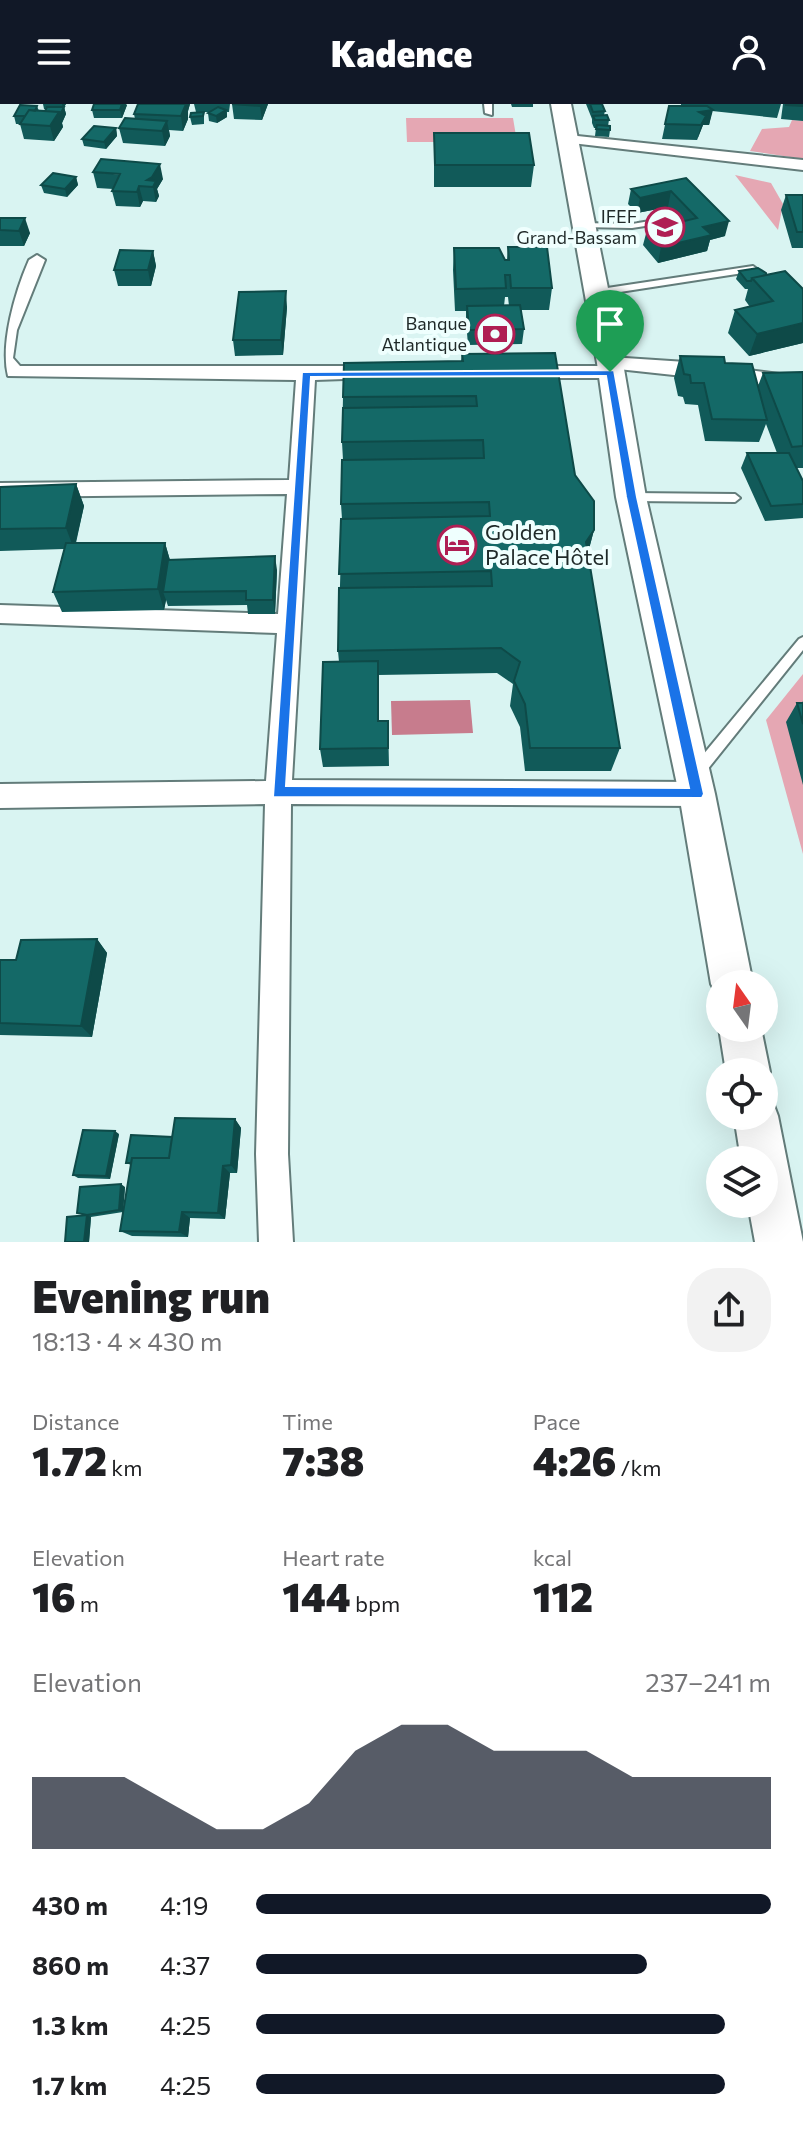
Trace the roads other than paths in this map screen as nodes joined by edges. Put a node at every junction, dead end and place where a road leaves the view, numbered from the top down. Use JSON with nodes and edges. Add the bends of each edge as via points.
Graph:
{"nodes":[{"id":1,"x":561,"y":104,"type":"edge"},
{"id":2,"x":568,"y":139,"type":"junction"},
{"id":3,"x":803,"y":165,"type":"edge"},
{"id":4,"x":668,"y":220,"type":"dead end"},
{"id":5,"x":582,"y":225,"type":"junction"},
{"id":6,"x":37,"y":260,"type":"dead end"},
{"id":7,"x":754,"y":269,"type":"edge"},
{"id":8,"x":594,"y":293,"type":"junction"},
{"id":9,"x":610,"y":368,"type":"junction"},
{"id":10,"x":403,"y":372,"type":"edge"},
{"id":11,"x":499,"y":372,"type":"edge"},
{"id":12,"x":306,"y":374,"type":"junction"},
{"id":13,"x":803,"y":383,"type":"edge"},
{"id":14,"x":298,"y":487,"type":"junction"},
{"id":15,"x":0,"y":490,"type":"edge"},
{"id":16,"x":631,"y":497,"type":"junction"},
{"id":17,"x":735,"y":498,"type":"dead end"},
{"id":18,"x":0,"y":614,"type":"edge"},
{"id":19,"x":289,"y":624,"type":"junction"},
{"id":20,"x":803,"y":642,"type":"edge"},
{"id":21,"x":695,"y":786,"type":"junction"},
{"id":22,"x":278,"y":792,"type":"junction"},
{"id":23,"x":0,"y":796,"type":"edge"},
{"id":24,"x":729,"y":970,"type":"edge"},
{"id":25,"x":775,"y":1218,"type":"edge"},
{"id":26,"x":276,"y":1242,"type":"edge"},
{"id":27,"x":779,"y":1242,"type":"edge"}],
"edges":[{"from":1,"to":2,"type":"street"},
{"from":2,"to":3,"type":"street"},
{"from":2,"to":5,"type":"street"},
{"from":4,"to":5,"type":"lane"},
{"from":5,"to":8,"type":"street"},
{"from":6,"to":12,"type":"street","via":[[8,330],[4,359],[15,372]]},
{"from":7,"to":8,"type":"lane"},
{"from":8,"to":9,"type":"street"},
{"from":9,"to":11,"type":"street"},
{"from":9,"to":13,"type":"street","via":[[686,368]]},
{"from":9,"to":16,"type":"street"},
{"from":10,"to":12,"type":"street"},
{"from":12,"to":14,"type":"street"},
{"from":14,"to":15,"type":"street"},
{"from":14,"to":19,"type":"street"},
{"from":16,"to":17,"type":"lane"},
{"from":16,"to":21,"type":"street"},
{"from":18,"to":19,"type":"street"},
{"from":19,"to":22,"type":"street"},
{"from":20,"to":21,"type":"lane"},
{"from":21,"to":22,"type":"street"},
{"from":21,"to":24,"type":"street"},
{"from":22,"to":23,"type":"street"},
{"from":22,"to":26,"type":"street","via":[[272,1154]]},
{"from":25,"to":27,"type":"street"}]}
